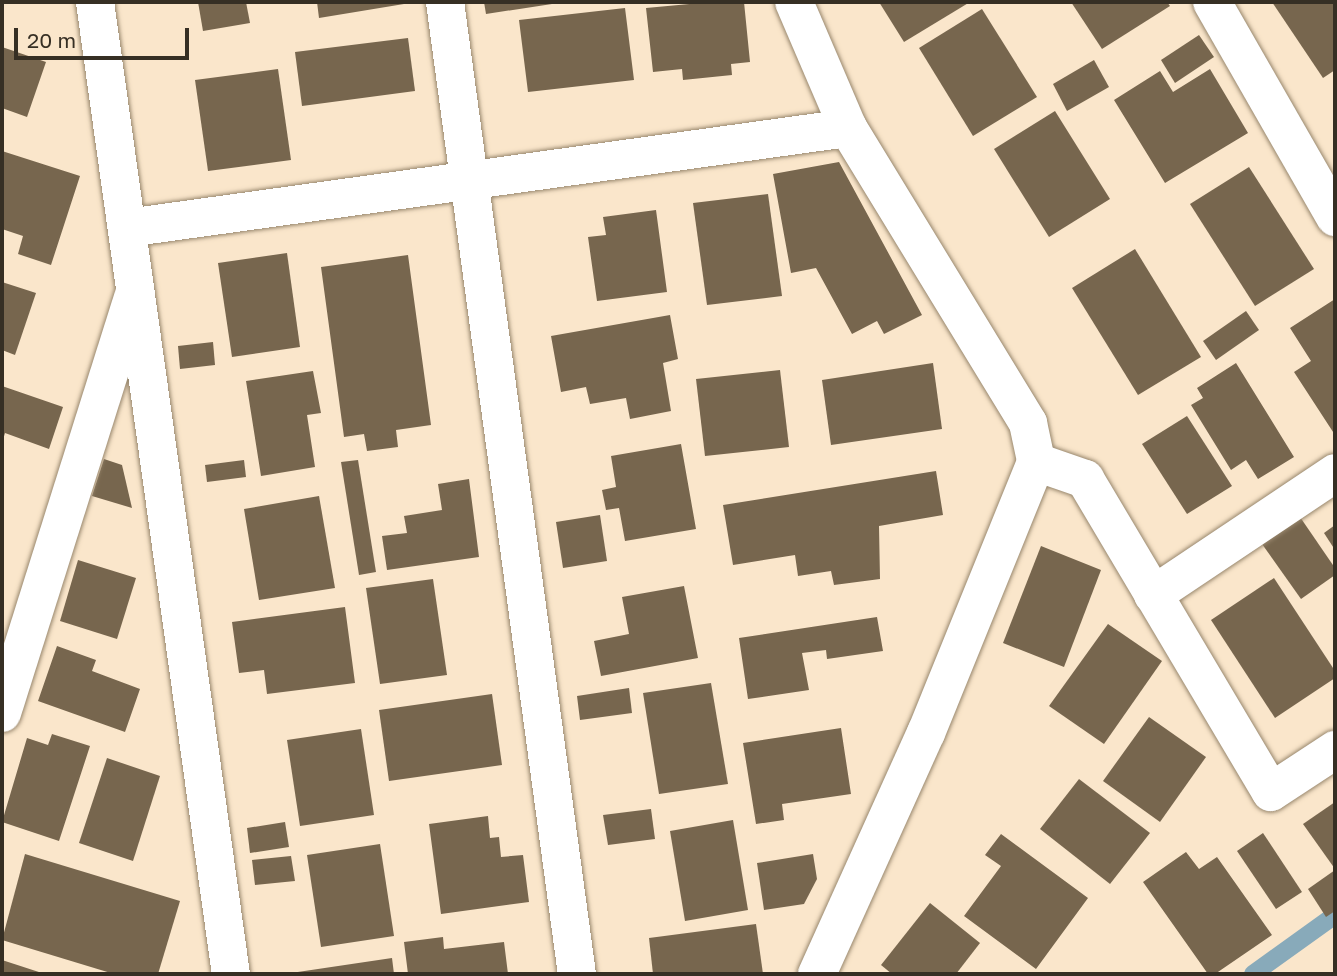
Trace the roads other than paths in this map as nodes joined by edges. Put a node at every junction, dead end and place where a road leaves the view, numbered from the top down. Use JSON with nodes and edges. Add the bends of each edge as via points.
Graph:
{"nodes":[{"id":1,"x":95,"y":2,"type":"edge"},
{"id":2,"x":445,"y":2,"type":"edge"},
{"id":3,"x":794,"y":2,"type":"edge"},
{"id":4,"x":1212,"y":2,"type":"edge"},
{"id":5,"x":848,"y":128,"type":"junction"},
{"id":6,"x":467,"y":182,"type":"junction"},
{"id":7,"x":1335,"y":217,"type":"edge"},
{"id":8,"x":127,"y":228,"type":"junction"},
{"id":9,"x":136,"y":288,"type":"junction"},
{"id":10,"x":1037,"y":462,"type":"junction"},
{"id":11,"x":1335,"y":473,"type":"edge"},
{"id":12,"x":1153,"y":595,"type":"junction"},
{"id":13,"x":2,"y":713,"type":"edge"},
{"id":14,"x":1335,"y":750,"type":"edge"},
{"id":15,"x":231,"y":974,"type":"edge"},
{"id":16,"x":577,"y":974,"type":"edge"},
{"id":17,"x":817,"y":974,"type":"edge"}],
"edges":[{"from":1,"to":8,"type":"street"},
{"from":2,"to":6,"type":"street"},
{"from":3,"to":5,"type":"street"},
{"from":4,"to":7,"type":"street"},
{"from":5,"to":6,"type":"street"},
{"from":5,"to":10,"type":"street","via":[[1028,423]]},
{"from":6,"to":8,"type":"street"},
{"from":6,"to":16,"type":"street"},
{"from":8,"to":9,"type":"street"},
{"from":9,"to":13,"type":"street"},
{"from":9,"to":15,"type":"street"},
{"from":10,"to":12,"type":"street","via":[[1085,480]]},
{"from":10,"to":17,"type":"street","via":[[926,733]]},
{"from":11,"to":12,"type":"street"},
{"from":12,"to":14,"type":"street","via":[[1271,792]]}]}
